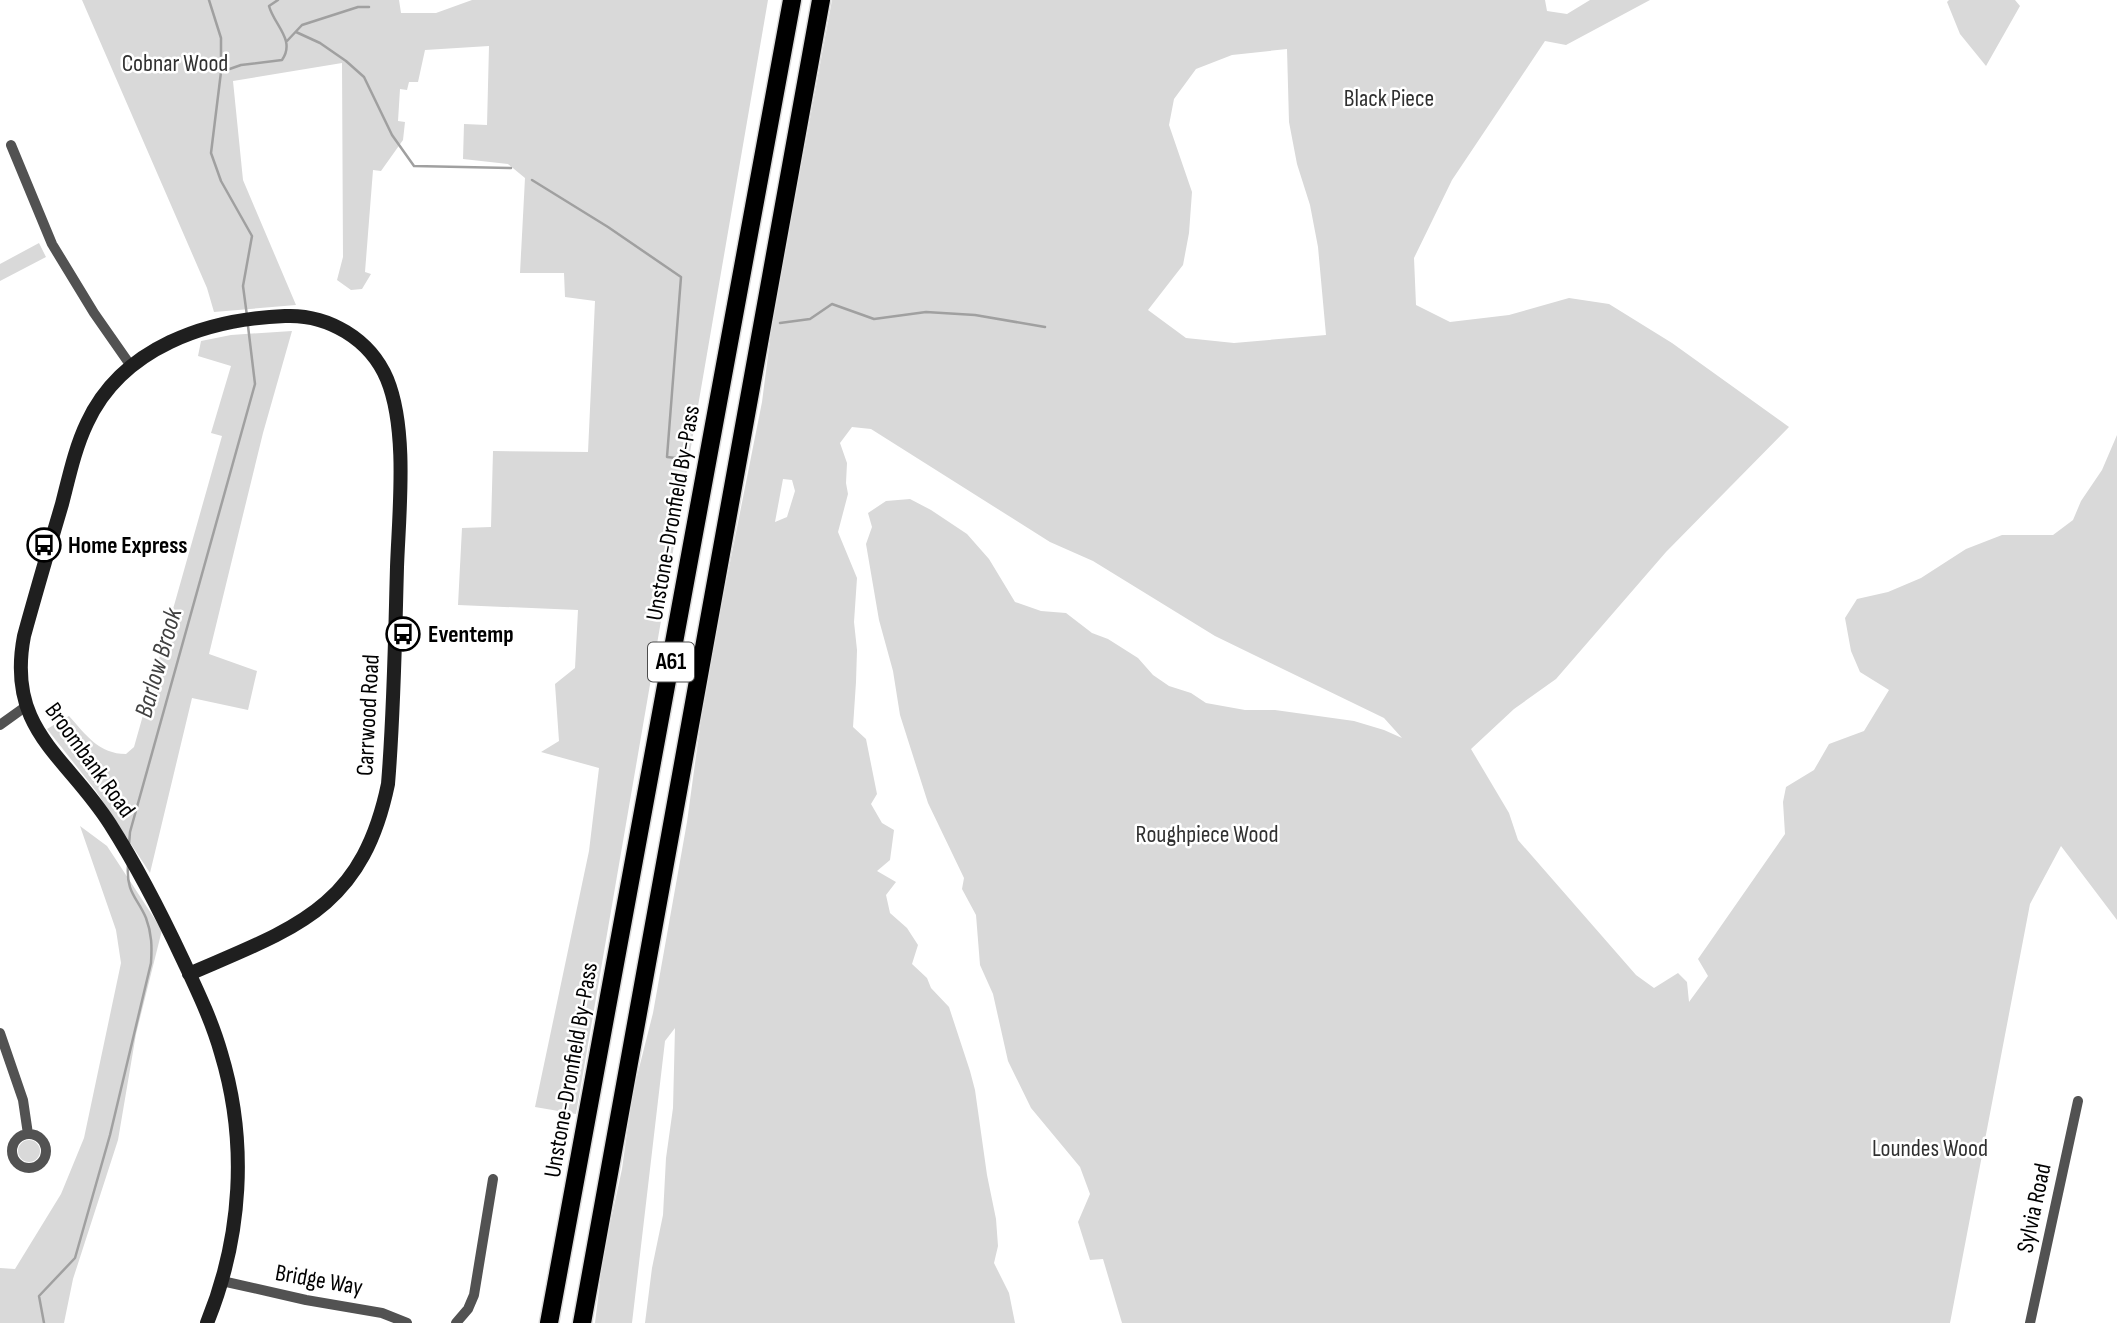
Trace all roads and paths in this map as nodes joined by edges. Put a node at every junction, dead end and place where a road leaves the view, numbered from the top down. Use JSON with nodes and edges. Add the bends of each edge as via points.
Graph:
{"nodes":[{"id":1,"x":792,"y":0,"type":"edge"},
{"id":2,"x":821,"y":0,"type":"edge"},
{"id":3,"x":11,"y":145,"type":"dead end"},
{"id":4,"x":308,"y":317,"type":"joint"},
{"id":5,"x":131,"y":366,"type":"junction"},
{"id":6,"x":25,"y":707,"type":"junction"},
{"id":7,"x":0,"y":725,"type":"edge"},
{"id":8,"x":189,"y":974,"type":"junction"},
{"id":9,"x":0,"y":1033,"type":"edge"},
{"id":10,"x":2078,"y":1101,"type":"dead end"},
{"id":11,"x":28,"y":1134,"type":"dead end"},
{"id":12,"x":493,"y":1179,"type":"dead end"},
{"id":13,"x":222,"y":1281,"type":"junction"},
{"id":14,"x":207,"y":1323,"type":"edge"},
{"id":15,"x":407,"y":1323,"type":"edge"},
{"id":16,"x":456,"y":1323,"type":"edge"},
{"id":17,"x":549,"y":1323,"type":"edge"},
{"id":18,"x":582,"y":1323,"type":"edge"},
{"id":19,"x":2030,"y":1323,"type":"edge"}],
"edges":[{"from":1,"to":17,"type":"highway","name":"Unstone-Dronfield By-Pass","number":"A61"},
{"from":2,"to":18,"type":"highway","number":"A61"},
{"from":3,"to":5,"type":"street","via":[[52,244]]},
{"from":4,"to":5,"type":"street","name":"Broombank Road","via":[[266,317],[187,333]]},
{"from":4,"to":8,"type":"street","name":"Carrwood Road","via":[[339,327],[360,341],[376,358],[395,404],[399,493],[388,784],[376,830],[362,859],[314,914]]},
{"from":5,"to":6,"type":"street","name":"Broombank Road","via":[[97,405],[79,445],[22,643]]},
{"from":6,"to":7,"type":"street"},
{"from":6,"to":8,"type":"street","name":"Broombank Road","via":[[52,751],[84,787],[119,839]]},
{"from":8,"to":13,"type":"street","name":"Broombank Road","via":[[222,1053],[235,1117],[237,1203]]},
{"from":9,"to":11,"type":"street","via":[[23,1100]]},
{"from":10,"to":19,"type":"street","name":"Sylvia Road"},
{"from":12,"to":16,"type":"street","via":[[474,1295]]},
{"from":13,"to":14,"type":"street","name":"Broombank Road"},
{"from":13,"to":15,"type":"street","name":"Bridge Way","via":[[382,1313]]}]}
